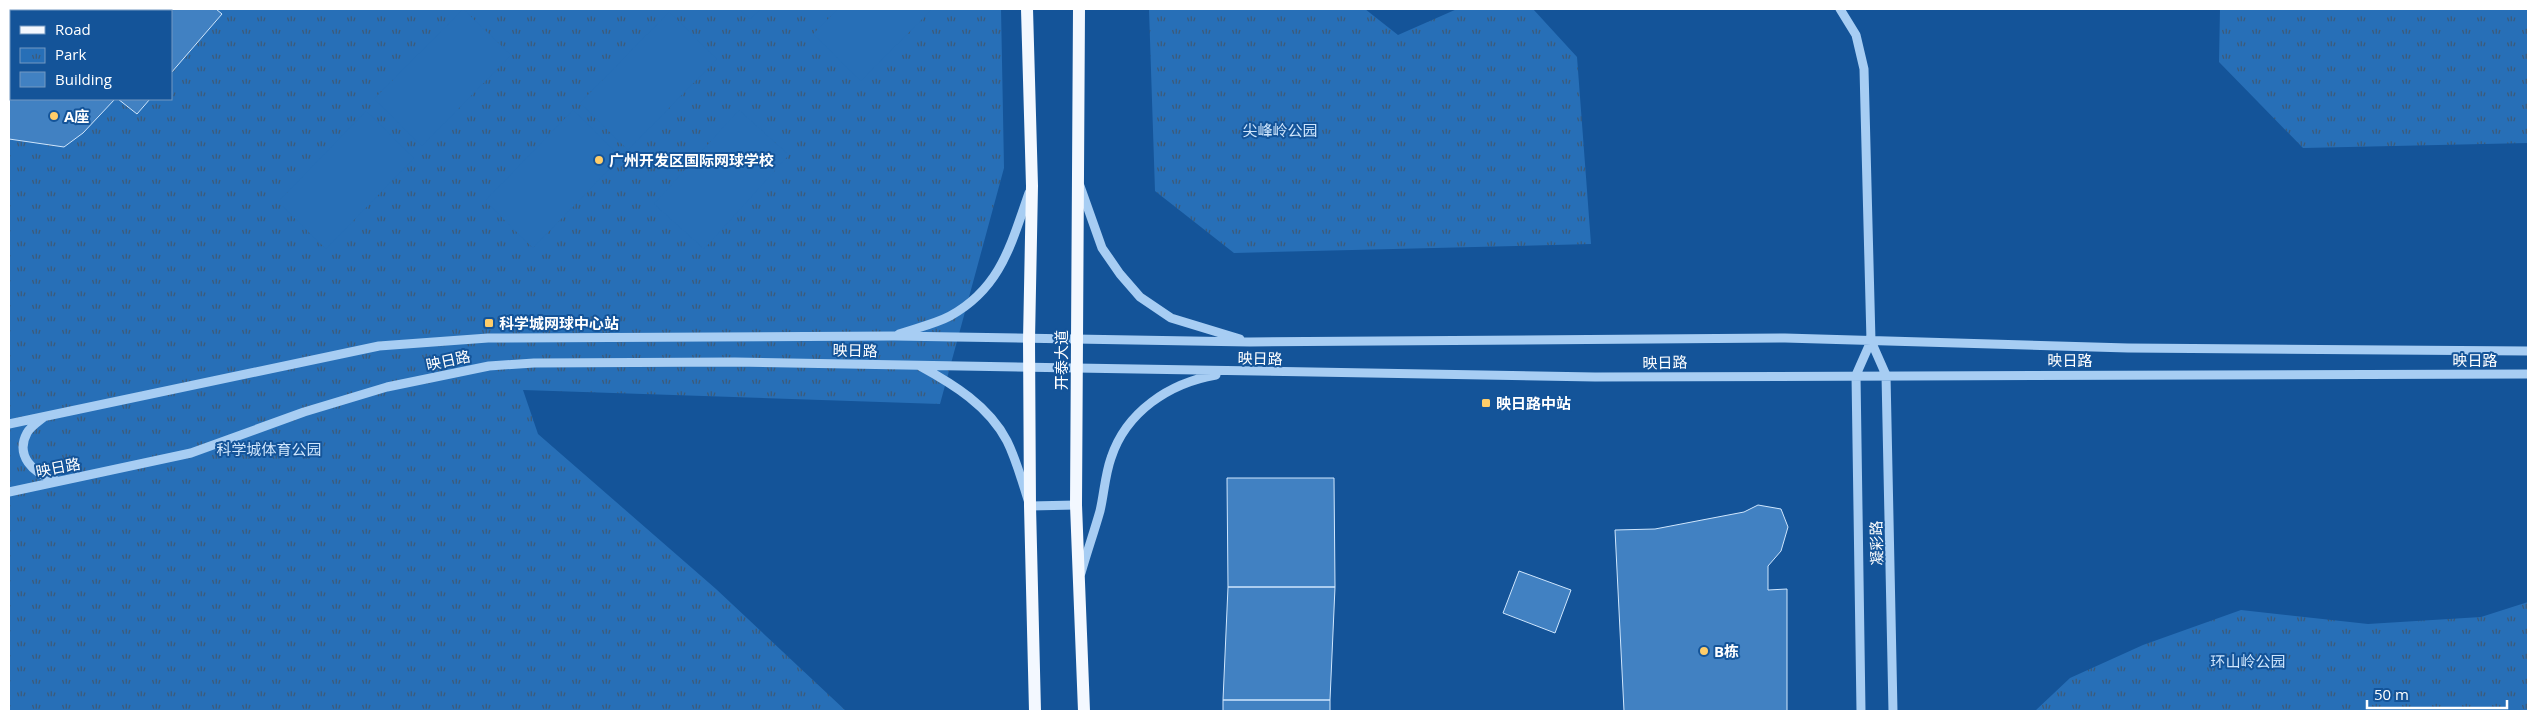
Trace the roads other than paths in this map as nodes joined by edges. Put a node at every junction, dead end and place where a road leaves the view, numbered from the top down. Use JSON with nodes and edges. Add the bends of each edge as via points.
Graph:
{"nodes":[{"id":1,"x":1027,"y":9,"type":"edge"},
{"id":2,"x":1078,"y":9,"type":"edge"},
{"id":3,"x":1840,"y":9,"type":"edge"},
{"id":4,"x":1079,"y":182,"type":"junction"},
{"id":5,"x":1032,"y":186,"type":"junction"},
{"id":6,"x":894,"y":336,"type":"junction"},
{"id":7,"x":1029,"y":340,"type":"junction"},
{"id":8,"x":1078,"y":340,"type":"junction"},
{"id":9,"x":1870,"y":341,"type":"junction"},
{"id":10,"x":1250,"y":342,"type":"junction"},
{"id":11,"x":2528,"y":351,"type":"edge"},
{"id":12,"x":918,"y":365,"type":"junction"},
{"id":13,"x":1030,"y":369,"type":"junction"},
{"id":14,"x":1078,"y":369,"type":"junction"},
{"id":15,"x":1236,"y":371,"type":"junction"},
{"id":16,"x":2528,"y":374,"type":"edge"},
{"id":17,"x":1856,"y":375,"type":"junction"},
{"id":18,"x":1886,"y":375,"type":"junction"},
{"id":19,"x":44,"y":416,"type":"junction"},
{"id":20,"x":9,"y":424,"type":"edge"},
{"id":21,"x":56,"y":480,"type":"junction"},
{"id":22,"x":9,"y":492,"type":"edge"},
{"id":23,"x":1076,"y":505,"type":"junction"},
{"id":24,"x":1030,"y":506,"type":"junction"},
{"id":25,"x":1080,"y":575,"type":"junction"},
{"id":26,"x":1035,"y":711,"type":"edge"},
{"id":27,"x":1084,"y":711,"type":"edge"},
{"id":28,"x":1861,"y":711,"type":"edge"},
{"id":29,"x":1893,"y":711,"type":"edge"}],
"edges":[{"from":1,"to":5,"type":"main road","name":"开泰大道"},
{"from":2,"to":4,"type":"main road","name":"开泰大道"},
{"from":3,"to":9,"type":"street","via":[[1856,35],[1864,68]]},
{"from":4,"to":8,"type":"main road","name":"开泰大道"},
{"from":4,"to":10,"type":"street","via":[[1102,248],[1140,297],[1171,318]]},
{"from":5,"to":6,"type":"street","via":[[1000,271],[980,294],[950,316]]},
{"from":5,"to":7,"type":"main road","name":"开泰大道"},
{"from":6,"to":7,"type":"street","name":"映日路"},
{"from":6,"to":19,"type":"street","name":"映日路","via":[[504,337],[379,346]]},
{"from":7,"to":8,"type":"street","name":"映日路"},
{"from":7,"to":13,"type":"main road","name":"开泰大道"},
{"from":8,"to":10,"type":"street","name":"映日路"},
{"from":8,"to":14,"type":"main road","name":"开泰大道"},
{"from":9,"to":10,"type":"street","name":"映日路","via":[[1776,338]]},
{"from":9,"to":11,"type":"street","name":"映日路","via":[[2128,348]]},
{"from":9,"to":17,"type":"street"},
{"from":9,"to":18,"type":"street"},
{"from":12,"to":13,"type":"street","name":"映日路"},
{"from":12,"to":21,"type":"street","name":"映日路","via":[[534,363],[489,366],[342,400],[183,454]]},
{"from":12,"to":24,"type":"street","via":[[957,387],[994,421],[1007,440]]},
{"from":13,"to":14,"type":"street","name":"映日路"},
{"from":13,"to":24,"type":"main road","name":"开泰大道"},
{"from":14,"to":15,"type":"street","name":"映日路"},
{"from":14,"to":23,"type":"main road","name":"开泰大道"},
{"from":15,"to":17,"type":"street","name":"映日路","via":[[1518,376]]},
{"from":15,"to":25,"type":"street","via":[[1200,378],[1162,393],[1144,408],[1119,439],[1110,459],[1100,510]]},
{"from":16,"to":18,"type":"street","name":"映日路"},
{"from":17,"to":18,"type":"street","name":"映日路"},
{"from":17,"to":28,"type":"street","name":"凝彩路"},
{"from":18,"to":29,"type":"street","name":"凝彩路"},
{"from":19,"to":20,"type":"street","name":"映日路"},
{"from":19,"to":21,"type":"street","via":[[27,432],[24,444],[26,459],[32,470]]},
{"from":21,"to":22,"type":"street","name":"映日路"},
{"from":23,"to":24,"type":"street"},
{"from":23,"to":25,"type":"main road","name":"开泰大道"},
{"from":24,"to":26,"type":"main road","name":"开泰大道"},
{"from":25,"to":27,"type":"main road","name":"开泰大道"}]}
